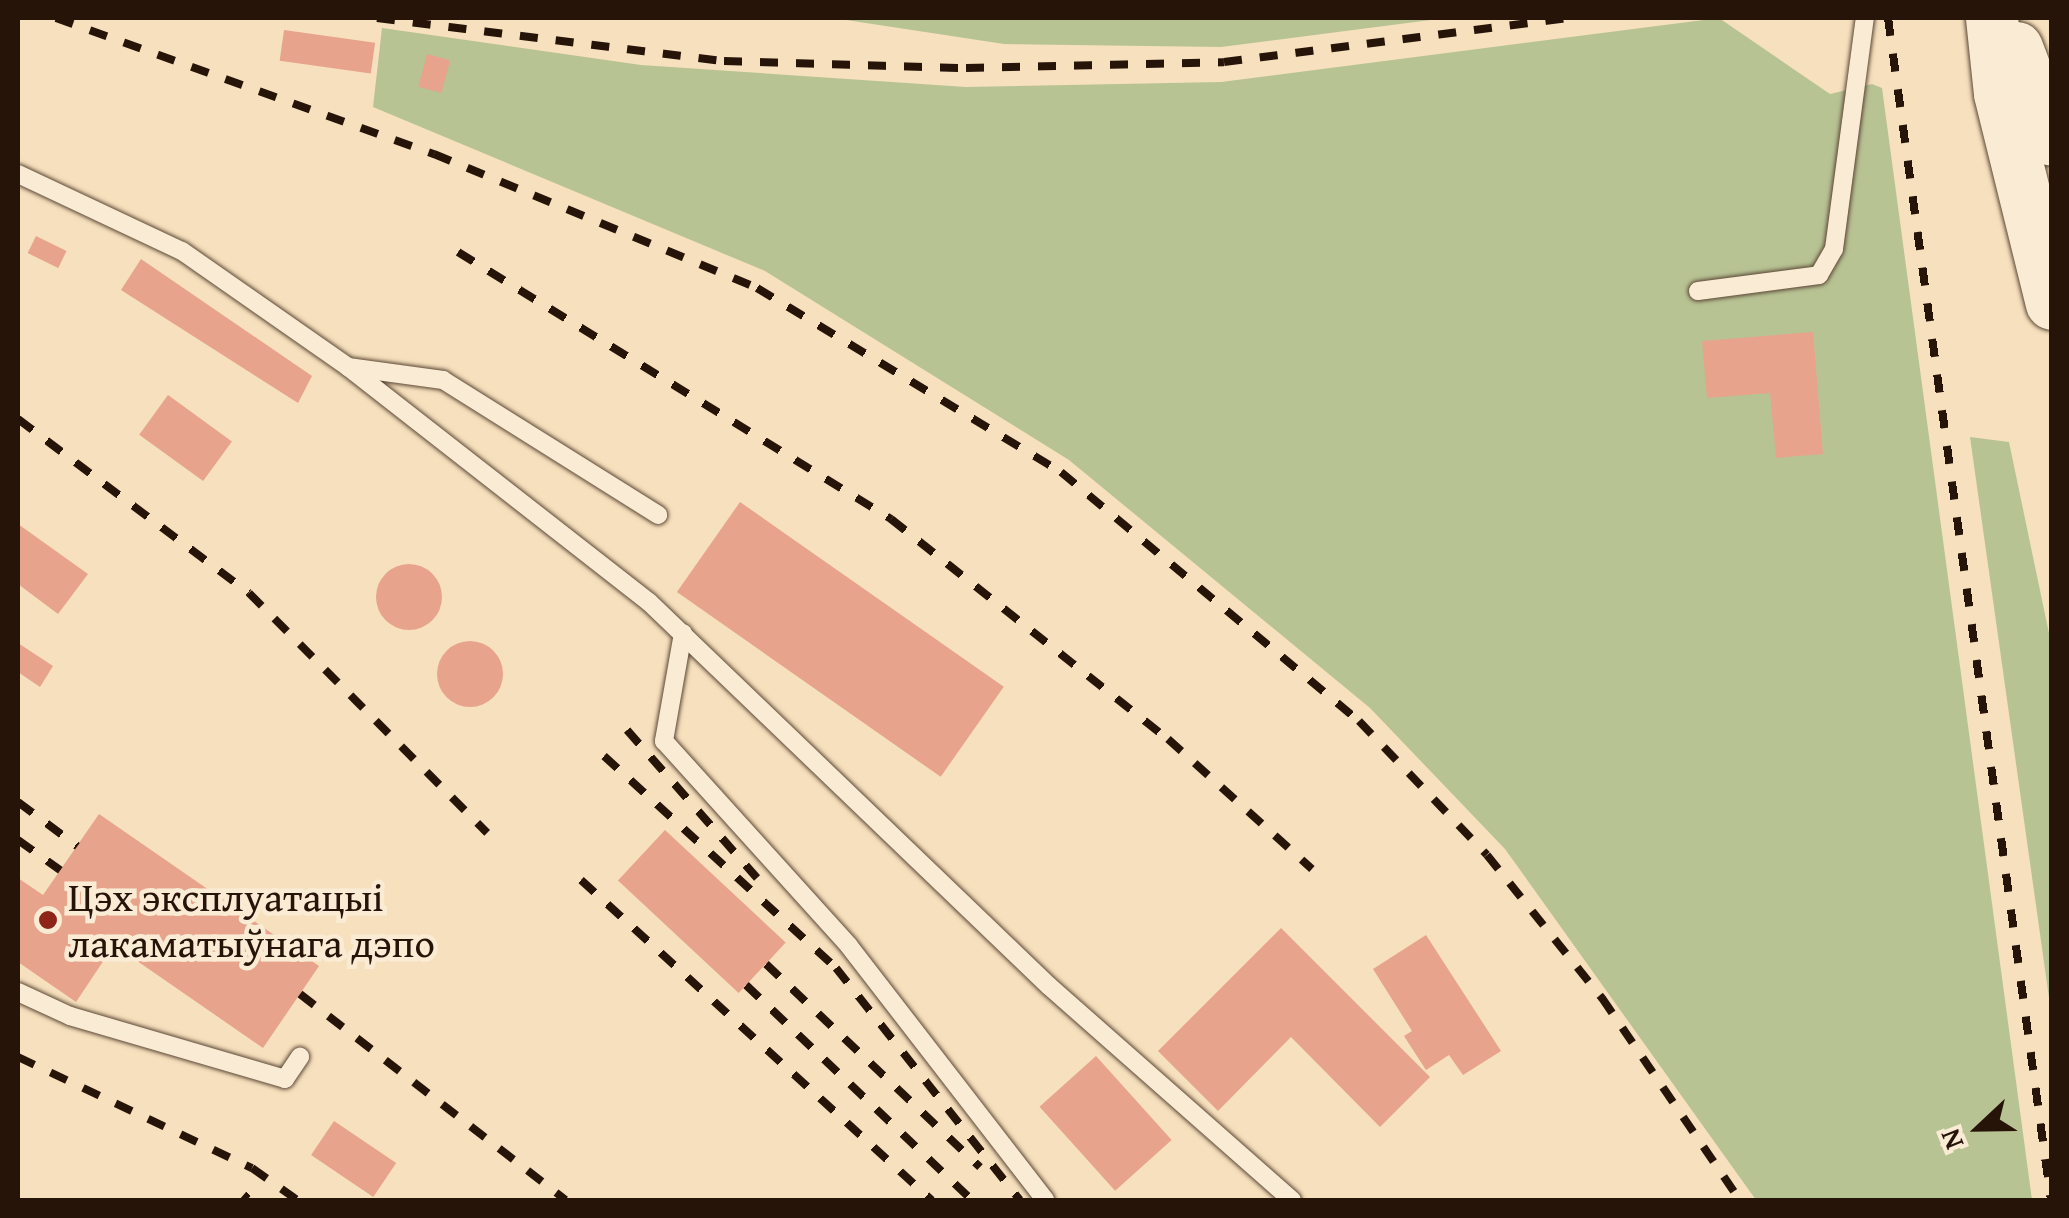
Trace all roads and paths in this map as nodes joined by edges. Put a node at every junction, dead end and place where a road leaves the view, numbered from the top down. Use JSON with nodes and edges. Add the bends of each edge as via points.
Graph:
{"nodes":[{"id":1,"x":1866,"y":18,"type":"edge"},
{"id":2,"x":1992,"y":18,"type":"edge"},
{"id":3,"x":2002,"y":18,"type":"edge"},
{"id":4,"x":2052,"y":140,"type":"edge"},
{"id":5,"x":18,"y":174,"type":"edge"},
{"id":6,"x":2042,"y":220,"type":"edge"},
{"id":7,"x":1698,"y":290,"type":"dead end"},
{"id":8,"x":2052,"y":304,"type":"edge"},
{"id":9,"x":348,"y":368,"type":"junction"},
{"id":10,"x":658,"y":515,"type":"dead end"},
{"id":11,"x":683,"y":633,"type":"junction"},
{"id":12,"x":18,"y":992,"type":"edge"},
{"id":13,"x":300,"y":1057,"type":"dead end"},
{"id":14,"x":249,"y":1193,"type":"dead end"},
{"id":15,"x":243,"y":1200,"type":"edge"},
{"id":16,"x":1046,"y":1200,"type":"edge"},
{"id":17,"x":1292,"y":1200,"type":"edge"}],
"edges":[{"from":1,"to":7,"type":"lane","via":[[1834,249],[1819,275]]},
{"from":2,"to":6,"type":"main road","via":[[2000,94]]},
{"from":3,"to":4,"type":"main road"},
{"from":5,"to":9,"type":"lane","via":[[182,251]]},
{"from":6,"to":8,"type":"main road"},
{"from":9,"to":10,"type":"lane","via":[[444,380]]},
{"from":9,"to":11,"type":"lane"},
{"from":11,"to":16,"type":"lane","via":[[664,741],[849,946]]},
{"from":11,"to":17,"type":"lane","via":[[1050,986]]},
{"from":12,"to":13,"type":"lane","via":[[70,1016],[285,1078]]},
{"from":14,"to":15,"type":"path"}]}
